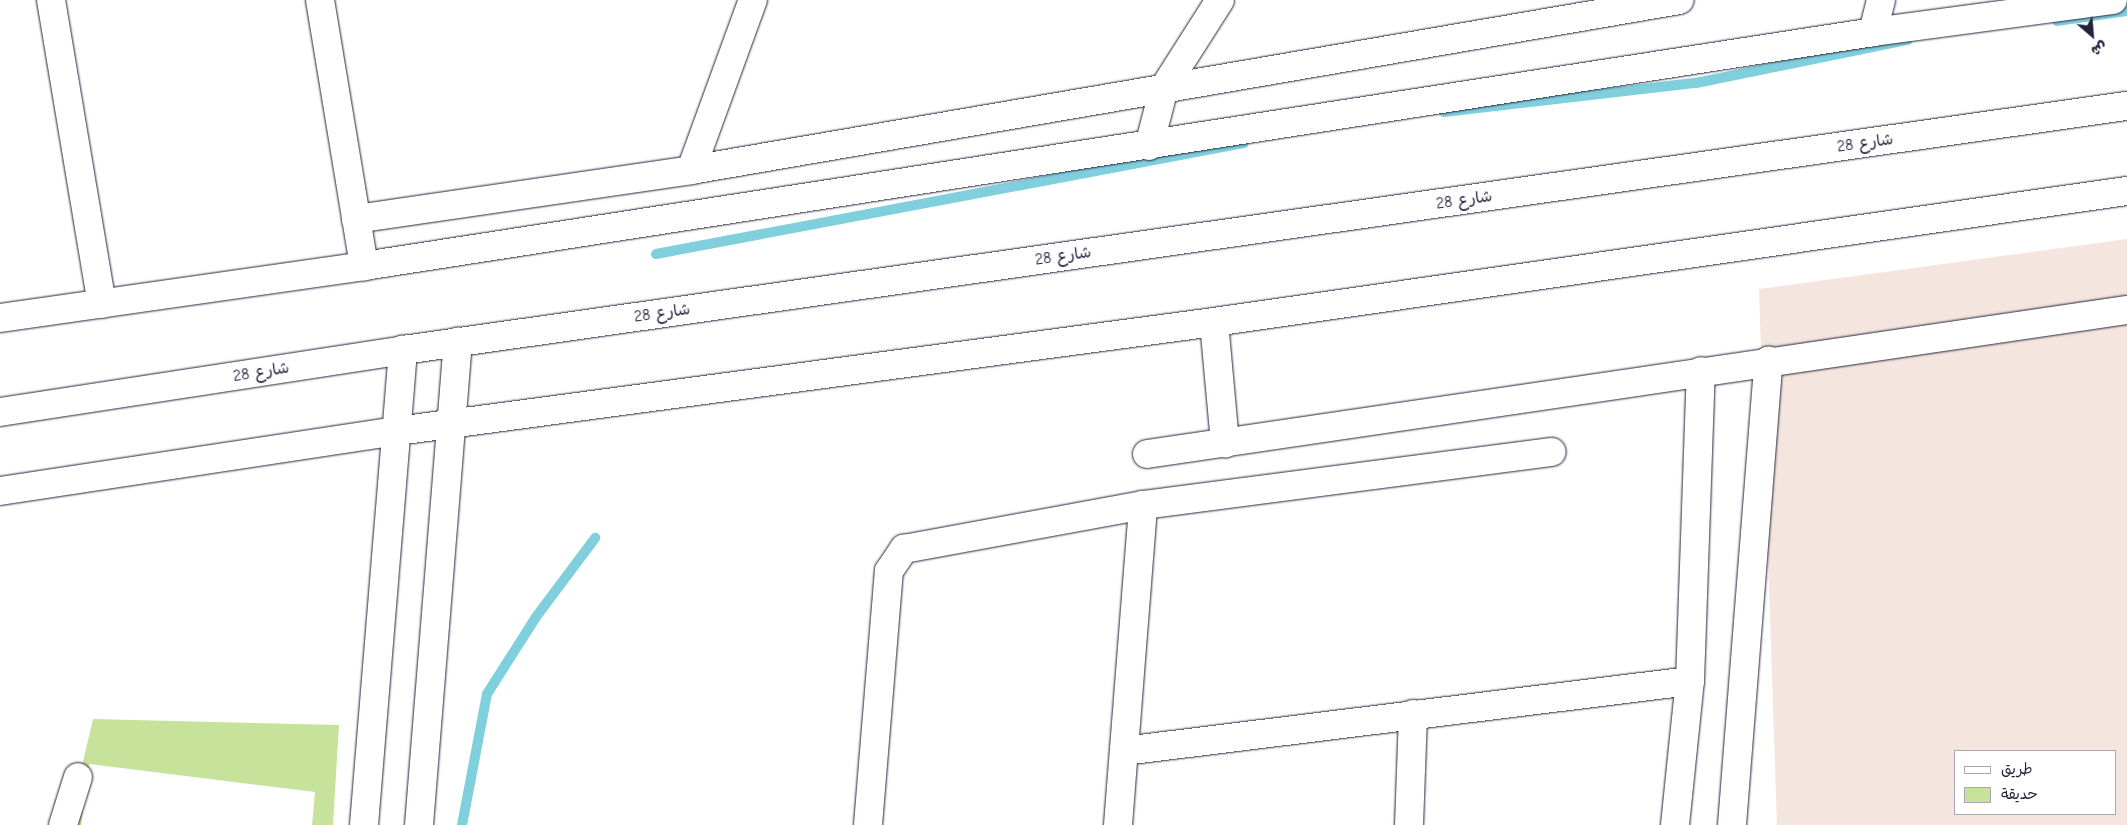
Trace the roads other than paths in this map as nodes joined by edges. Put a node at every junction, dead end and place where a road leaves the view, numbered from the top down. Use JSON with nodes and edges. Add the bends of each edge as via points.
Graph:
{"nodes":[{"id":1,"x":51,"y":0,"type":"edge"},
{"id":2,"x":320,"y":0,"type":"edge"},
{"id":3,"x":753,"y":0,"type":"edge"},
{"id":4,"x":1220,"y":0,"type":"edge"},
{"id":5,"x":1679,"y":0,"type":"edge"},
{"id":6,"x":1881,"y":0,"type":"edge"},
{"id":7,"x":2113,"y":0,"type":"edge"},
{"id":8,"x":1583,"y":7,"type":"edge"},
{"id":9,"x":1873,"y":32,"type":"junction"},
{"id":10,"x":1164,"y":88,"type":"junction"},
{"id":11,"x":2127,"y":106,"type":"edge"},
{"id":12,"x":1148,"y":146,"type":"junction"},
{"id":13,"x":691,"y":170,"type":"junction"},
{"id":14,"x":2127,"y":192,"type":"edge"},
{"id":15,"x":356,"y":219,"type":"junction"},
{"id":16,"x":364,"y":266,"type":"junction"},
{"id":17,"x":102,"y":304,"type":"junction"},
{"id":18,"x":2127,"y":310,"type":"edge"},
{"id":19,"x":0,"y":318,"type":"edge"},
{"id":20,"x":1214,"y":322,"type":"junction"},
{"id":21,"x":458,"y":342,"type":"junction"},
{"id":22,"x":403,"y":350,"type":"junction"},
{"id":23,"x":1769,"y":360,"type":"junction"},
{"id":24,"x":1701,"y":371,"type":"junction"},
{"id":25,"x":0,"y":412,"type":"edge"},
{"id":26,"x":452,"y":423,"type":"junction"},
{"id":27,"x":397,"y":431,"type":"junction"},
{"id":28,"x":1225,"y":444,"type":"junction"},
{"id":29,"x":1552,"y":452,"type":"dead end"},
{"id":30,"x":1147,"y":454,"type":"dead end"},
{"id":31,"x":0,"y":491,"type":"edge"},
{"id":32,"x":1143,"y":505,"type":"junction"},
{"id":33,"x":1690,"y":681,"type":"junction"},
{"id":34,"x":1414,"y":714,"type":"junction"},
{"id":35,"x":1124,"y":751,"type":"junction"},
{"id":36,"x":78,"y":777,"type":"dead end"},
{"id":37,"x":63,"y":825,"type":"edge"},
{"id":38,"x":364,"y":825,"type":"edge"},
{"id":39,"x":419,"y":825,"type":"edge"},
{"id":40,"x":868,"y":825,"type":"edge"},
{"id":41,"x":1118,"y":825,"type":"edge"},
{"id":42,"x":1410,"y":825,"type":"edge"},
{"id":43,"x":1675,"y":825,"type":"edge"},
{"id":44,"x":1732,"y":825,"type":"edge"}],
"edges":[{"from":1,"to":17,"type":"main road"},
{"from":2,"to":15,"type":"main road"},
{"from":3,"to":13,"type":"main road"},
{"from":4,"to":10,"type":"main road"},
{"from":5,"to":8,"type":"main road"},
{"from":6,"to":9,"type":"main road"},
{"from":7,"to":9,"type":"main road"},
{"from":8,"to":10,"type":"main road"},
{"from":9,"to":12,"type":"main road"},
{"from":10,"to":12,"type":"main road"},
{"from":10,"to":13,"type":"main road"},
{"from":11,"to":21,"type":"main road","name":"شارع 28"},
{"from":12,"to":16,"type":"main road"},
{"from":13,"to":15,"type":"main road"},
{"from":14,"to":20,"type":"main road"},
{"from":15,"to":16,"type":"main road"},
{"from":16,"to":17,"type":"main road"},
{"from":17,"to":19,"type":"main road"},
{"from":18,"to":23,"type":"main road"},
{"from":20,"to":26,"type":"main road"},
{"from":20,"to":28,"type":"main road"},
{"from":21,"to":22,"type":"main road","name":"شارع 28"},
{"from":21,"to":26,"type":"main road"},
{"from":22,"to":25,"type":"main road","name":"شارع 28"},
{"from":22,"to":27,"type":"main road"},
{"from":23,"to":24,"type":"main road"},
{"from":23,"to":44,"type":"main road"},
{"from":24,"to":28,"type":"main road"},
{"from":24,"to":33,"type":"main road"},
{"from":26,"to":27,"type":"main road"},
{"from":26,"to":39,"type":"main road"},
{"from":27,"to":31,"type":"main road"},
{"from":27,"to":38,"type":"main road"},
{"from":28,"to":30,"type":"main road"},
{"from":29,"to":32,"type":"main road"},
{"from":32,"to":35,"type":"main road"},
{"from":32,"to":40,"type":"main road","via":[[904,549],[889,571]]},
{"from":33,"to":34,"type":"main road"},
{"from":33,"to":43,"type":"main road"},
{"from":34,"to":35,"type":"main road"},
{"from":34,"to":42,"type":"main road"},
{"from":35,"to":41,"type":"main road"},
{"from":36,"to":37,"type":"main road"}]}
